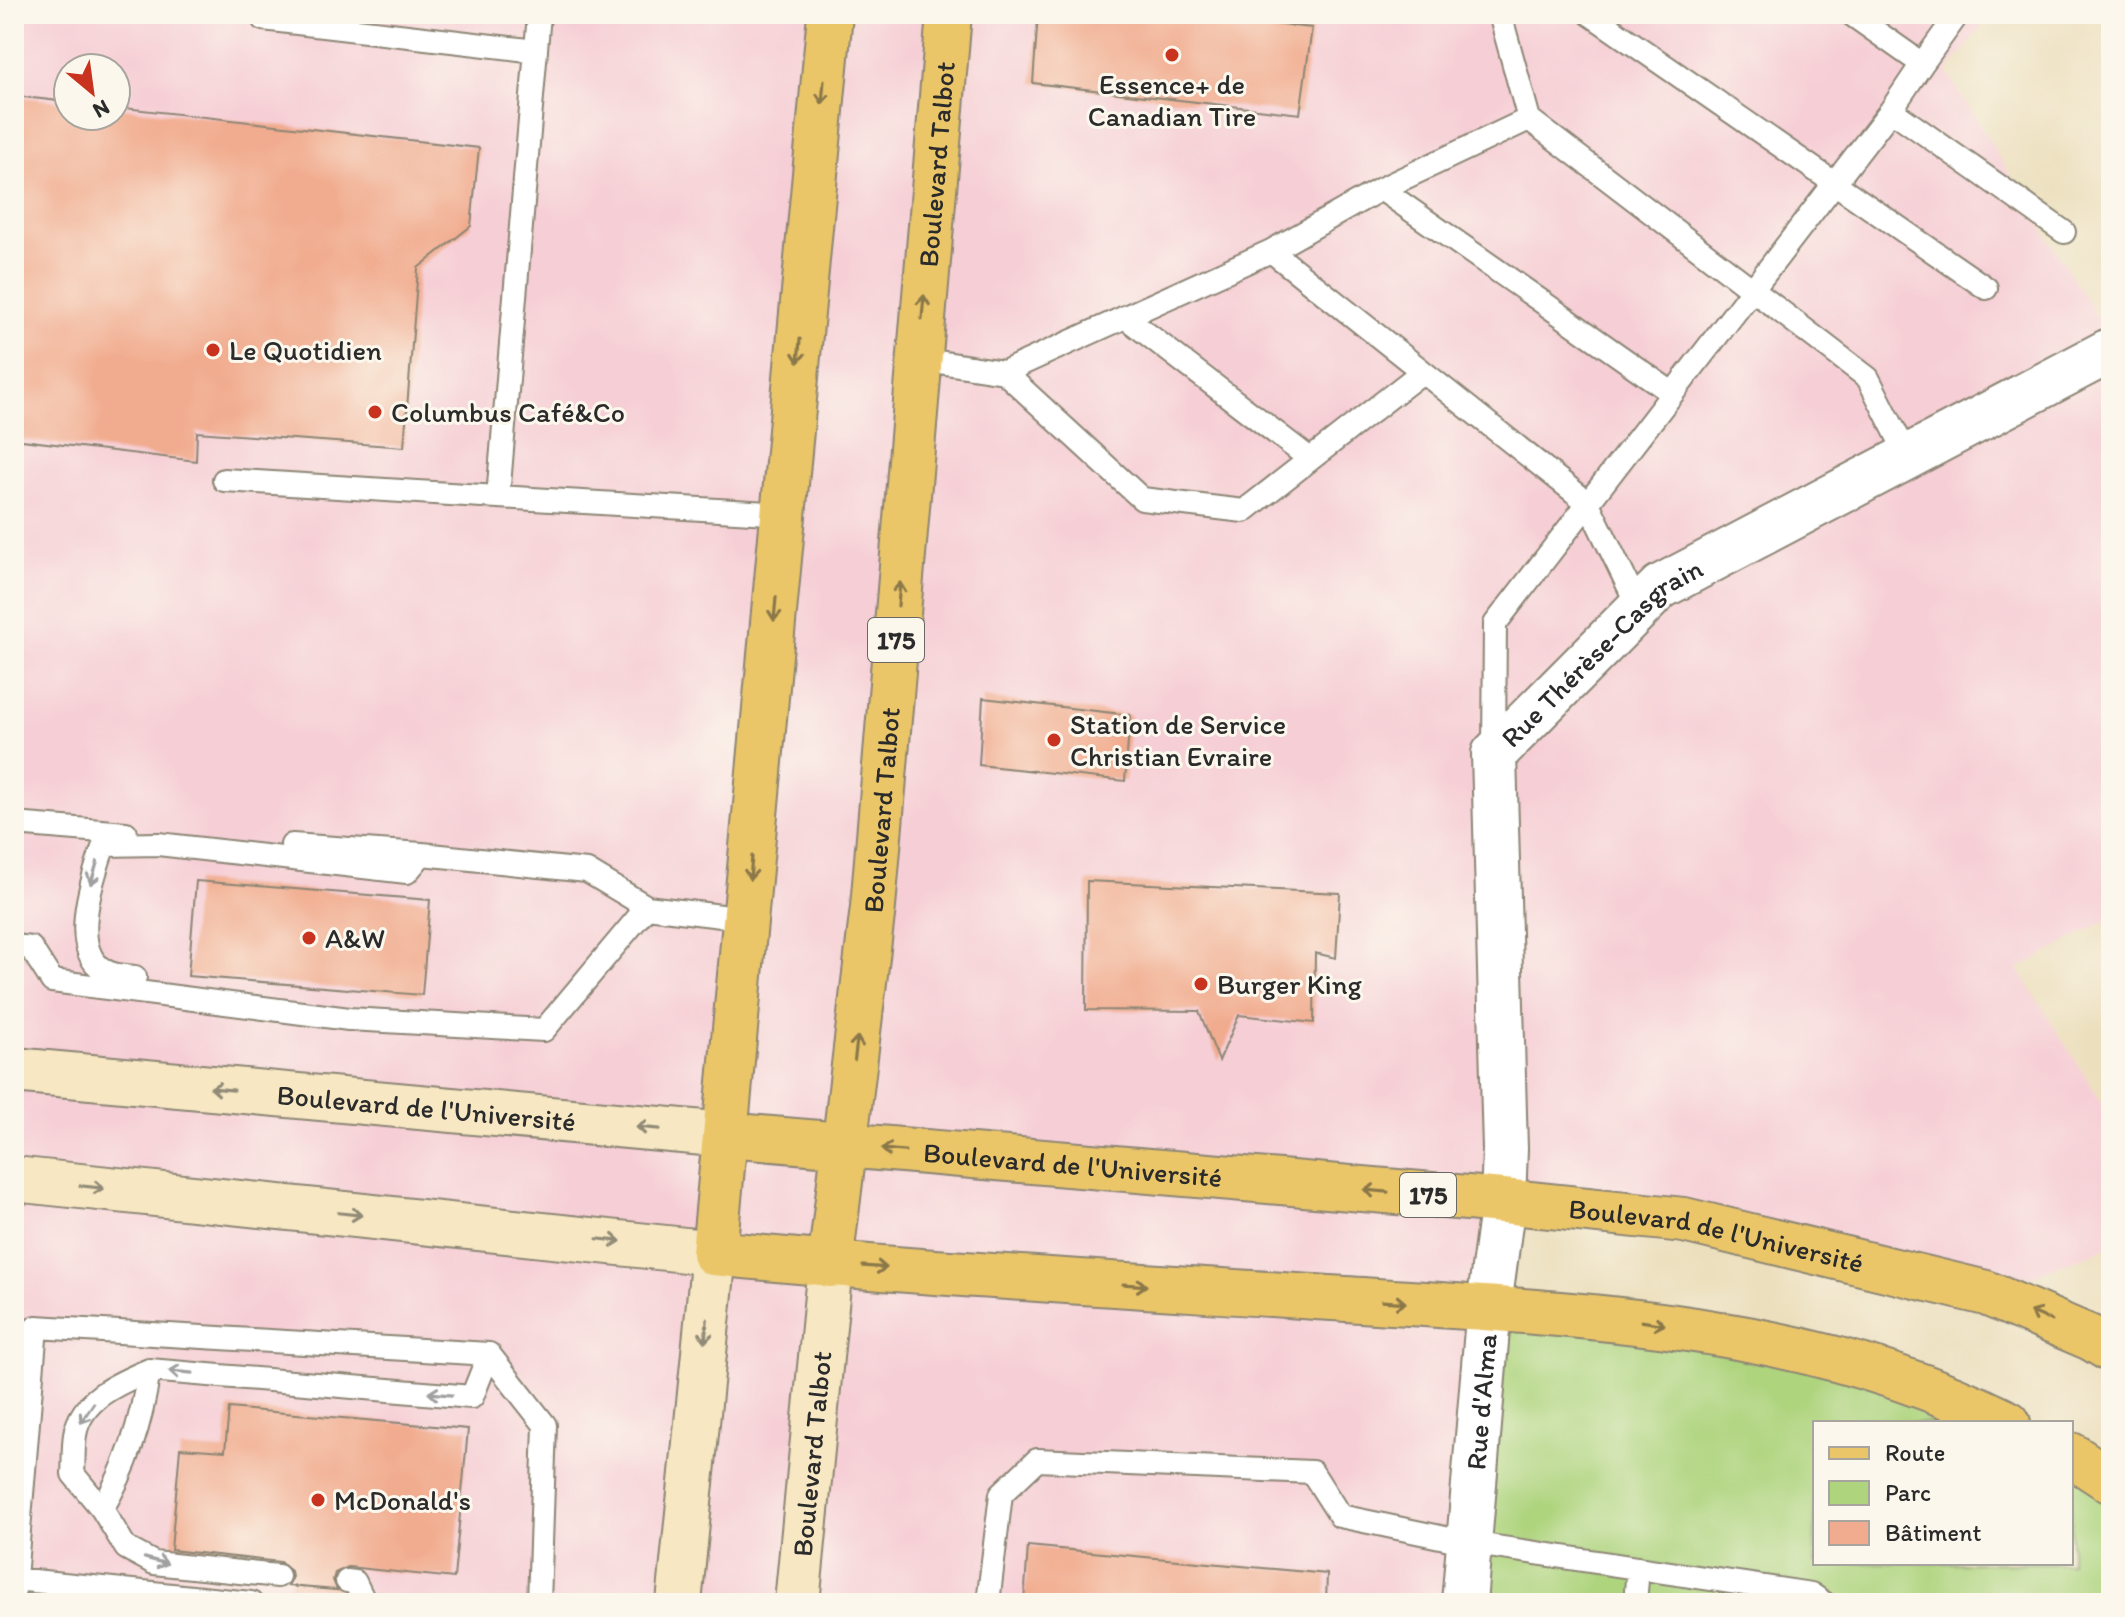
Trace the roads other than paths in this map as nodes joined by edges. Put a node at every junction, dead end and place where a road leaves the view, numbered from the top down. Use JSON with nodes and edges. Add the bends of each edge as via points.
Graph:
{"nodes":[{"id":1,"x":539,"y":14,"type":"edge"},
{"id":2,"x":830,"y":14,"type":"edge"},
{"id":3,"x":949,"y":14,"type":"edge"},
{"id":4,"x":1500,"y":14,"type":"edge"},
{"id":5,"x":1590,"y":14,"type":"edge"},
{"id":6,"x":1851,"y":14,"type":"edge"},
{"id":7,"x":1958,"y":14,"type":"edge"},
{"id":8,"x":263,"y":19,"type":"dead end"},
{"id":9,"x":1618,"y":22,"type":"edge"},
{"id":10,"x":536,"y":51,"type":"junction"},
{"id":11,"x":1922,"y":64,"type":"junction"},
{"id":12,"x":1891,"y":110,"type":"junction"},
{"id":13,"x":1529,"y":119,"type":"junction"},
{"id":14,"x":1835,"y":183,"type":"junction"},
{"id":15,"x":1381,"y":189,"type":"junction"},
{"id":16,"x":2064,"y":232,"type":"dead end"},
{"id":17,"x":1271,"y":251,"type":"junction"},
{"id":18,"x":1986,"y":288,"type":"dead end"},
{"id":19,"x":1753,"y":290,"type":"junction"},
{"id":20,"x":1125,"y":317,"type":"junction"},
{"id":21,"x":2111,"y":350,"type":"edge"},
{"id":22,"x":919,"y":359,"type":"junction"},
{"id":23,"x":1004,"y":372,"type":"junction"},
{"id":24,"x":1422,"y":372,"type":"junction"},
{"id":25,"x":1672,"y":393,"type":"junction"},
{"id":26,"x":1908,"y":457,"type":"junction"},
{"id":27,"x":1310,"y":459,"type":"junction"},
{"id":28,"x":224,"y":480,"type":"dead end"},
{"id":29,"x":498,"y":497,"type":"junction"},
{"id":30,"x":1588,"y":503,"type":"junction"},
{"id":31,"x":784,"y":514,"type":"junction"},
{"id":32,"x":1639,"y":608,"type":"junction"},
{"id":33,"x":1494,"y":754,"type":"junction"},
{"id":34,"x":14,"y":824,"type":"edge"},
{"id":35,"x":422,"y":854,"type":"junction"},
{"id":36,"x":647,"y":907,"type":"junction"},
{"id":37,"x":746,"y":919,"type":"junction"},
{"id":38,"x":14,"y":946,"type":"edge"},
{"id":39,"x":349,"y":1019,"type":"junction"},
{"id":40,"x":14,"y":1070,"type":"edge"},
{"id":41,"x":726,"y":1135,"type":"junction"},
{"id":42,"x":843,"y":1145,"type":"junction"},
{"id":43,"x":14,"y":1179,"type":"edge"},
{"id":44,"x":1503,"y":1201,"type":"junction"},
{"id":45,"x":714,"y":1253,"type":"junction"},
{"id":46,"x":830,"y":1265,"type":"junction"},
{"id":47,"x":1489,"y":1306,"type":"junction"},
{"id":48,"x":2111,"y":1350,"type":"edge"},
{"id":49,"x":489,"y":1354,"type":"junction"},
{"id":50,"x":149,"y":1370,"type":"junction"},
{"id":51,"x":2004,"y":1421,"type":"edge"},
{"id":52,"x":2073,"y":1456,"type":"edge"},
{"id":53,"x":2111,"y":1481,"type":"edge"},
{"id":54,"x":102,"y":1509,"type":"junction"},
{"id":55,"x":1469,"y":1543,"type":"junction"},
{"id":56,"x":1638,"y":1568,"type":"junction"},
{"id":57,"x":278,"y":1576,"type":"dead end"},
{"id":58,"x":14,"y":1579,"type":"edge"},
{"id":59,"x":347,"y":1581,"type":"dead end"},
{"id":60,"x":14,"y":1590,"type":"edge"},
{"id":61,"x":249,"y":1603,"type":"edge"},
{"id":62,"x":365,"y":1603,"type":"edge"},
{"id":63,"x":539,"y":1603,"type":"edge"},
{"id":64,"x":679,"y":1603,"type":"edge"},
{"id":65,"x":797,"y":1603,"type":"edge"},
{"id":66,"x":988,"y":1603,"type":"edge"},
{"id":67,"x":1464,"y":1603,"type":"edge"},
{"id":68,"x":1635,"y":1603,"type":"edge"},
{"id":69,"x":1824,"y":1603,"type":"edge"}],
"edges":[{"from":1,"to":10,"type":"lane"},
{"from":2,"to":31,"type":"main road","one_way":true},
{"from":22,"to":3,"type":"main road","name":"Boulevard Talbot","number":"175","one_way":true},
{"from":4,"to":13,"type":"lane"},
{"from":5,"to":9,"type":"lane"},
{"from":6,"to":11,"type":"lane"},
{"from":7,"to":11,"type":"lane"},
{"from":8,"to":10,"type":"lane"},
{"from":9,"to":14,"type":"lane"},
{"from":10,"to":29,"type":"lane"},
{"from":11,"to":12,"type":"lane"},
{"from":12,"to":14,"type":"lane"},
{"from":12,"to":16,"type":"lane"},
{"from":13,"to":15,"type":"lane"},
{"from":13,"to":19,"type":"lane"},
{"from":14,"to":18,"type":"lane"},
{"from":14,"to":19,"type":"lane"},
{"from":15,"to":17,"type":"lane"},
{"from":15,"to":25,"type":"lane"},
{"from":17,"to":20,"type":"lane"},
{"from":17,"to":24,"type":"lane"},
{"from":19,"to":25,"type":"lane"},
{"from":19,"to":26,"type":"lane","via":[[1868,378]]},
{"from":20,"to":23,"type":"lane"},
{"from":20,"to":27,"type":"lane"},
{"from":21,"to":26,"type":"street","name":"Rue Thérèse-Casgrain"},
{"from":22,"to":23,"type":"lane"},
{"from":42,"to":22,"type":"main road","name":"Boulevard Talbot","number":"175","one_way":true,"via":[[873,907]]},
{"from":23,"to":27,"type":"lane","via":[[1142,499],[1244,511]]},
{"from":24,"to":27,"type":"lane"},
{"from":24,"to":30,"type":"lane"},
{"from":25,"to":30,"type":"lane"},
{"from":26,"to":32,"type":"street","name":"Rue Thérèse-Casgrain","via":[[1660,587]]},
{"from":28,"to":29,"type":"lane"},
{"from":29,"to":31,"type":"lane"},
{"from":30,"to":32,"type":"lane"},
{"from":30,"to":33,"type":"lane","via":[[1495,624]]},
{"from":31,"to":37,"type":"main road","one_way":true},
{"from":32,"to":33,"type":"street","name":"Rue Thérèse-Casgrain"},
{"from":33,"to":44,"type":"street","name":"Rue Thérèse-Casgrain"},
{"from":34,"to":35,"type":"lane"},
{"from":35,"to":36,"type":"lane","via":[[587,871]]},
{"from":35,"to":39,"type":"lane","one_way":true,"via":[[407,872],[158,844],[104,845],[91,883],[84,935],[92,958],[108,973],[329,1006]]},
{"from":36,"to":37,"type":"lane"},
{"from":36,"to":39,"type":"lane","via":[[544,1030]]},
{"from":37,"to":41,"type":"main road"},
{"from":38,"to":39,"type":"lane","via":[[31,948],[52,981]]},
{"from":41,"to":40,"type":"main road","name":"Boulevard de l'Université","one_way":true},
{"from":41,"to":42,"type":"main road","name":"Boulevard de l'Université","number":"175"},
{"from":41,"to":45,"type":"main road"},
{"from":44,"to":42,"type":"main road","name":"Boulevard de l'Université","number":"175","one_way":true},
{"from":42,"to":46,"type":"main road","name":"Boulevard Talbot","number":"175"},
{"from":43,"to":45,"type":"main road","one_way":true},
{"from":44,"to":47,"type":"street","name":"Rue d'Alma"},
{"from":48,"to":44,"type":"main road","name":"Boulevard de l'Université","number":"175","one_way":true,"via":[[1986,1293],[1684,1220]]},
{"from":45,"to":46,"type":"main road"},
{"from":45,"to":64,"type":"main road","one_way":true},
{"from":46,"to":47,"type":"main road","one_way":true},
{"from":46,"to":65,"type":"main road","name":"Boulevard Talbot"},
{"from":47,"to":51,"type":"main road","one_way":true,"via":[[1646,1321],[1807,1350],[1964,1401]]},
{"from":47,"to":55,"type":"street","name":"Rue d'Alma"},
{"from":49,"to":50,"type":"lane","one_way":true,"via":[[472,1397]]},
{"from":49,"to":58,"type":"lane","via":[[36,1327]]},
{"from":49,"to":63,"type":"lane","via":[[545,1425]]},
{"from":50,"to":54,"type":"lane","via":[[143,1413],[119,1480]]},
{"from":50,"to":54,"type":"lane","one_way":true,"via":[[108,1388],[88,1407],[75,1432],[73,1474]]},
{"from":52,"to":53,"type":"main road"},
{"from":54,"to":57,"type":"lane","one_way":true,"via":[[126,1548],[154,1563]]},
{"from":55,"to":56,"type":"lane"},
{"from":55,"to":66,"type":"lane","via":[[1340,1516],[1312,1472],[1037,1460],[1001,1494]]},
{"from":55,"to":67,"type":"street","name":"Rue d'Alma"},
{"from":56,"to":68,"type":"lane"},
{"from":56,"to":69,"type":"lane","via":[[1811,1594]]},
{"from":58,"to":60,"type":"lane"},
{"from":58,"to":61,"type":"lane"},
{"from":59,"to":62,"type":"lane","via":[[355,1582]]}]}
